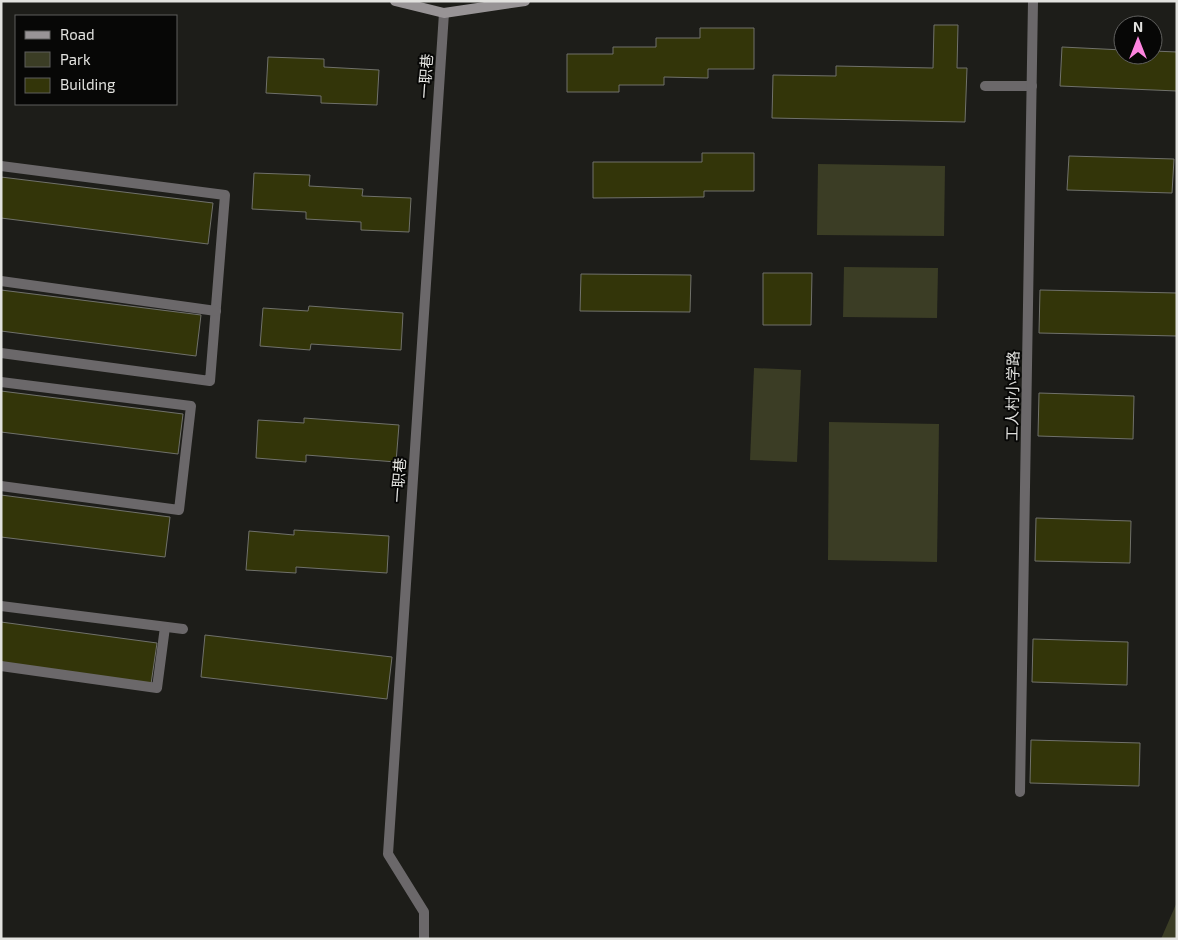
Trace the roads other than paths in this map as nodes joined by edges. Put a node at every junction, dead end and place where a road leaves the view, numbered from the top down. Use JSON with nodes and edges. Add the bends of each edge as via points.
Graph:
{"nodes":[{"id":1,"x":395,"y":1,"type":"edge"},
{"id":2,"x":525,"y":1,"type":"edge"},
{"id":3,"x":1032,"y":1,"type":"edge"},
{"id":4,"x":479,"y":5,"type":"edge"},
{"id":5,"x":444,"y":13,"type":"junction"},
{"id":6,"x":985,"y":86,"type":"dead end"},
{"id":7,"x":1032,"y":86,"type":"junction"},
{"id":8,"x":1,"y":166,"type":"edge"},
{"id":9,"x":1,"y":281,"type":"edge"},
{"id":10,"x":216,"y":311,"type":"junction"},
{"id":11,"x":1,"y":353,"type":"edge"},
{"id":12,"x":1,"y":382,"type":"edge"},
{"id":13,"x":1,"y":486,"type":"edge"},
{"id":14,"x":1,"y":606,"type":"edge"},
{"id":15,"x":166,"y":627,"type":"junction"},
{"id":16,"x":183,"y":629,"type":"dead end"},
{"id":17,"x":1,"y":666,"type":"edge"},
{"id":18,"x":1020,"y":792,"type":"dead end"},
{"id":19,"x":424,"y":939,"type":"edge"}],
"edges":[{"from":1,"to":5,"type":"street"},
{"from":2,"to":4,"type":"street"},
{"from":3,"to":7,"type":"street","name":"工人村小学路"},
{"from":4,"to":5,"type":"street"},
{"from":5,"to":19,"type":"street","name":"一职巷","via":[[388,854],[424,912]]},
{"from":6,"to":7,"type":"street"},
{"from":7,"to":18,"type":"street","name":"工人村小学路"},
{"from":8,"to":10,"type":"street","via":[[225,195]]},
{"from":9,"to":10,"type":"street"},
{"from":10,"to":11,"type":"street","via":[[210,381]]},
{"from":12,"to":13,"type":"street","via":[[191,406],[179,510]]},
{"from":14,"to":15,"type":"street"},
{"from":15,"to":16,"type":"street"},
{"from":15,"to":17,"type":"street","via":[[157,688]]}]}
